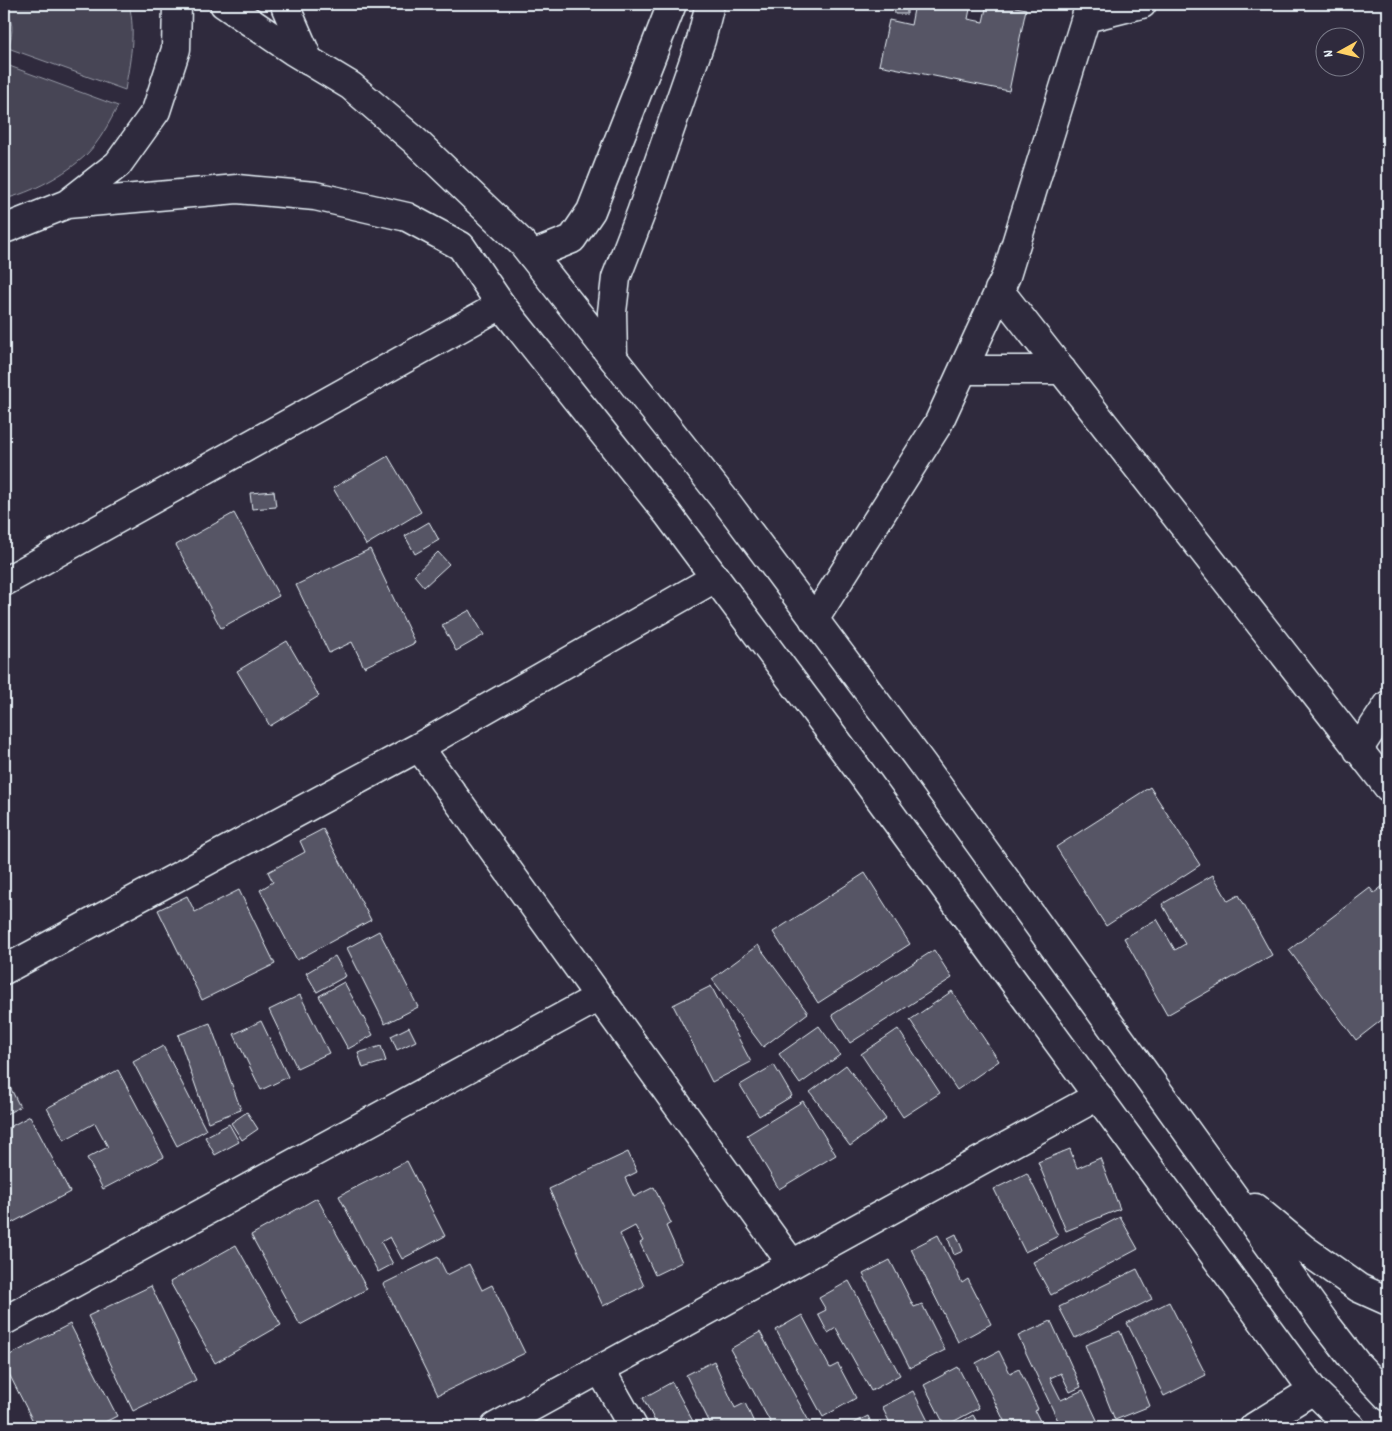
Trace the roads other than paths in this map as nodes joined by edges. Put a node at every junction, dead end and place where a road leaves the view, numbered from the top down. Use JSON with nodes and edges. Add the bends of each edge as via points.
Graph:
{"nodes":[{"id":1,"x":177,"y":4,"type":"edge"},
{"id":2,"x":224,"y":4,"type":"edge"},
{"id":3,"x":286,"y":4,"type":"edge"},
{"id":4,"x":672,"y":4,"type":"edge"},
{"id":5,"x":710,"y":4,"type":"edge"},
{"id":6,"x":1142,"y":4,"type":"edge"},
{"id":7,"x":1088,"y":11,"type":"edge"},
{"id":8,"x":310,"y":61,"type":"junction"},
{"id":9,"x":68,"y":204,"type":"junction"},
{"id":10,"x":5,"y":229,"type":"edge"},
{"id":11,"x":532,"y":255,"type":"junction"},
{"id":12,"x":999,"y":290,"type":"junction"},
{"id":13,"x":502,"y":305,"type":"junction"},
{"id":14,"x":613,"y":358,"type":"junction"},
{"id":15,"x":963,"y":370,"type":"junction"},
{"id":16,"x":1062,"y":370,"type":"junction"},
{"id":17,"x":715,"y":578,"type":"junction"},
{"id":18,"x":4,"y":582,"type":"edge"},
{"id":19,"x":814,"y":620,"type":"junction"},
{"id":20,"x":1388,"y":705,"type":"edge"},
{"id":21,"x":419,"y":747,"type":"junction"},
{"id":22,"x":1358,"y":750,"type":"junction"},
{"id":23,"x":1388,"y":787,"type":"edge"},
{"id":24,"x":4,"y":970,"type":"edge"},
{"id":25,"x":599,"y":997,"type":"junction"},
{"id":26,"x":1098,"y":1096,"type":"junction"},
{"id":27,"x":1224,"y":1182,"type":"junction"},
{"id":28,"x":792,"y":1264,"type":"junction"},
{"id":29,"x":1388,"y":1301,"type":"edge"},
{"id":30,"x":4,"y":1321,"type":"edge"},
{"id":31,"x":600,"y":1369,"type":"junction"},
{"id":32,"x":1313,"y":1390,"type":"junction"},
{"id":33,"x":1388,"y":1397,"type":"edge"},
{"id":34,"x":495,"y":1427,"type":"edge"},
{"id":35,"x":633,"y":1427,"type":"edge"},
{"id":36,"x":1254,"y":1427,"type":"edge"},
{"id":37,"x":1328,"y":1427,"type":"edge"},
{"id":38,"x":1351,"y":1427,"type":"edge"}],
"edges":[{"from":1,"to":9,"type":"street","via":[[176,49],[156,111],[118,164]]},
{"from":2,"to":8,"type":"street"},
{"from":3,"to":8,"type":"street"},
{"from":4,"to":11,"type":"street","via":[[591,211],[572,239]]},
{"from":5,"to":14,"type":"street","via":[[616,278],[612,312]]},
{"from":6,"to":7,"type":"street"},
{"from":7,"to":12,"type":"street"},
{"from":8,"to":11,"type":"street","via":[[351,86],[414,140]]},
{"from":9,"to":10,"type":"street"},
{"from":9,"to":13,"type":"street","via":[[237,188],[315,196],[407,217],[461,246]]},
{"from":11,"to":14,"type":"street"},
{"from":12,"to":15,"type":"street"},
{"from":12,"to":16,"type":"street"},
{"from":13,"to":17,"type":"street"},
{"from":13,"to":18,"type":"street"},
{"from":14,"to":19,"type":"street"},
{"from":15,"to":16,"type":"street"},
{"from":15,"to":19,"type":"street","via":[[938,424]]},
{"from":16,"to":22,"type":"street"},
{"from":17,"to":21,"type":"street"},
{"from":17,"to":26,"type":"street"},
{"from":19,"to":27,"type":"street","via":[[923,765]]},
{"from":20,"to":22,"type":"street"},
{"from":21,"to":24,"type":"street"},
{"from":21,"to":25,"type":"street"},
{"from":22,"to":23,"type":"street"},
{"from":25,"to":28,"type":"street"},
{"from":25,"to":30,"type":"street"},
{"from":26,"to":28,"type":"street"},
{"from":26,"to":32,"type":"street"},
{"from":27,"to":29,"type":"street","via":[[1304,1249],[1359,1288]]},
{"from":27,"to":33,"type":"street","via":[[1325,1323]]},
{"from":28,"to":31,"type":"street"},
{"from":31,"to":34,"type":"street"},
{"from":31,"to":35,"type":"street"},
{"from":32,"to":36,"type":"street"},
{"from":32,"to":37,"type":"street"},
{"from":32,"to":38,"type":"street"}]}
